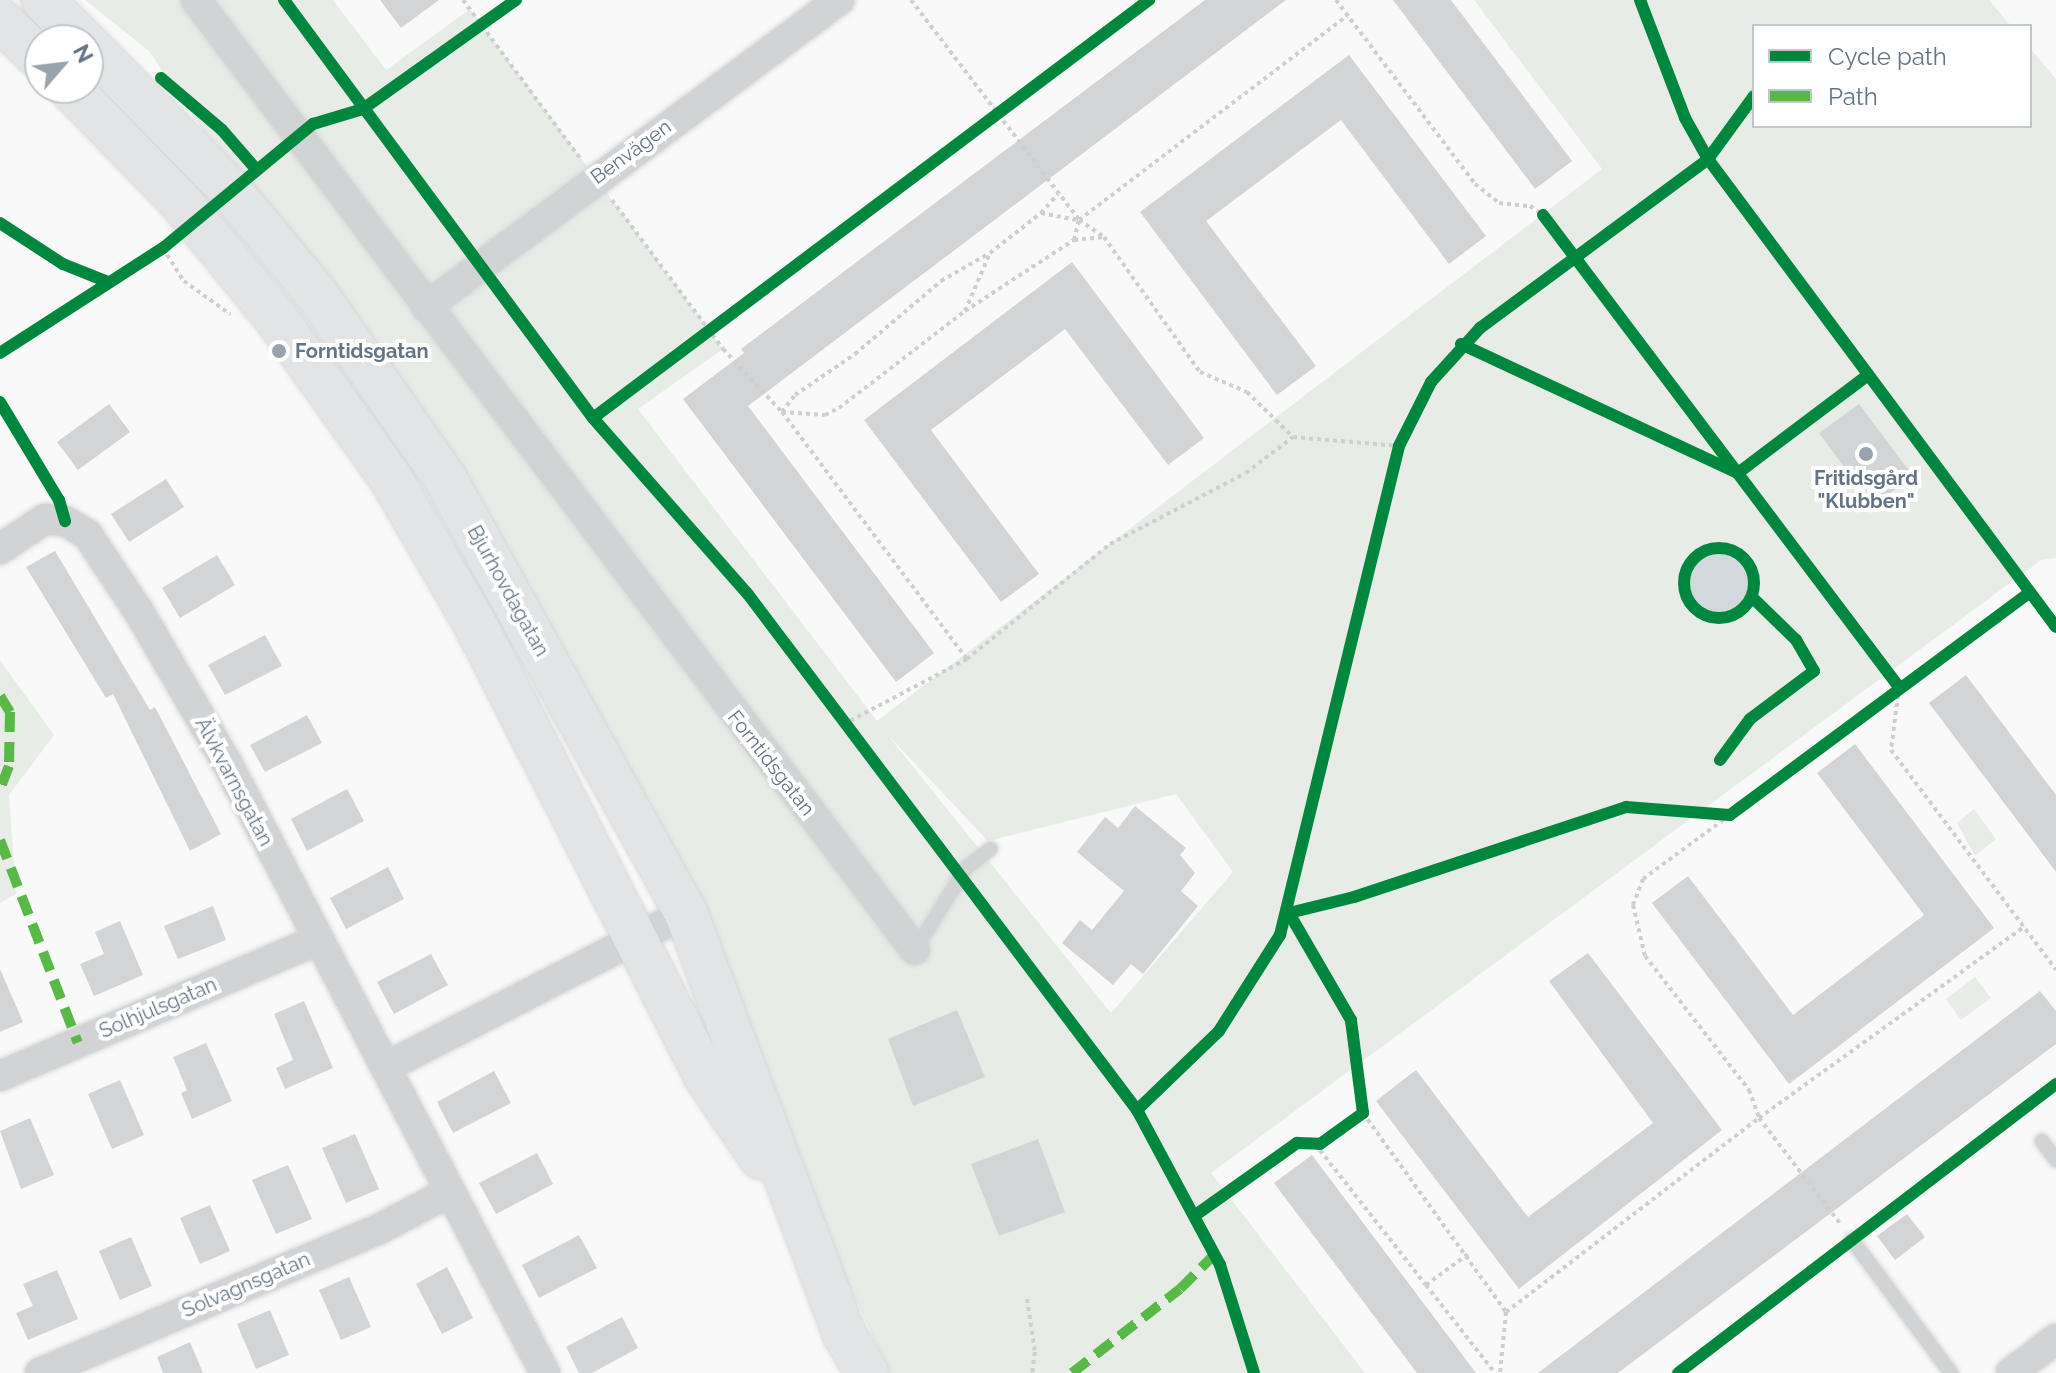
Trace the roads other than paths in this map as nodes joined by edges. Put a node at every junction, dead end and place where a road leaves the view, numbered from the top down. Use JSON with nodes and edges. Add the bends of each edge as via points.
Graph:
{"nodes":[{"id":1,"x":43,"y":0,"type":"edge"},
{"id":2,"x":196,"y":0,"type":"edge"},
{"id":3,"x":839,"y":0,"type":"edge"},
{"id":4,"x":0,"y":20,"type":"edge"},
{"id":5,"x":67,"y":24,"type":"edge"},
{"id":6,"x":24,"y":43,"type":"edge"},
{"id":7,"x":104,"y":61,"type":"edge"},
{"id":8,"x":86,"y":104,"type":"edge"},
{"id":9,"x":426,"y":307,"type":"junction"},
{"id":10,"x":0,"y":549,"type":"edge"},
{"id":11,"x":990,"y":849,"type":"dead end"},
{"id":12,"x":686,"y":913,"type":"junction"},
{"id":13,"x":636,"y":936,"type":"junction"},
{"id":14,"x":317,"y":940,"type":"junction"},
{"id":15,"x":915,"y":950,"type":"joint"},
{"id":16,"x":386,"y":1067,"type":"junction"},
{"id":17,"x":0,"y":1076,"type":"edge"},
{"id":18,"x":2042,"y":1141,"type":"dead end"},
{"id":19,"x":2056,"y":1160,"type":"edge"},
{"id":20,"x":450,"y":1192,"type":"junction"},
{"id":21,"x":800,"y":1216,"type":"junction"},
{"id":22,"x":1852,"y":1240,"type":"road end"},
{"id":23,"x":2056,"y":1339,"type":"edge"},
{"id":24,"x":40,"y":1373,"type":"edge"},
{"id":25,"x":545,"y":1373,"type":"edge"},
{"id":26,"x":867,"y":1373,"type":"edge"},
{"id":27,"x":1951,"y":1373,"type":"edge"},
{"id":28,"x":2011,"y":1373,"type":"edge"}],
"edges":[{"from":1,"to":5,"type":"main road"},
{"from":2,"to":9,"type":"street","name":"Forntidsgatan"},
{"from":3,"to":9,"type":"street","name":"Benvägen"},
{"from":4,"to":6,"type":"main road"},
{"from":7,"to":12,"type":"main road","name":"Bjurhovdagatan","via":[[231,191],[315,292],[393,401],[446,480]]},
{"from":8,"to":13,"type":"main road","name":"Bjurhovdagatan","via":[[179,200],[266,306],[390,477],[473,620]]},
{"from":9,"to":15,"type":"street","name":"Forntidsgatan"},
{"from":10,"to":14,"type":"street","name":"Älvkvarnsgatan","via":[[45,519],[87,534],[227,763]]},
{"from":11,"to":15,"type":"lane","via":[[966,868]]},
{"from":12,"to":13,"type":"street"},
{"from":12,"to":21,"type":"main road","name":"Bjurhovdagatan"},
{"from":13,"to":16,"type":"street"},
{"from":13,"to":21,"type":"main road","name":"Bjurhovdagatan","via":[[706,1077]]},
{"from":14,"to":16,"type":"street","name":"Älvkvarnsgatan"},
{"from":14,"to":17,"type":"street","name":"Solhjulsgatan"},
{"from":16,"to":20,"type":"street","name":"Älvkvarnsgatan"},
{"from":18,"to":19,"type":"lane"},
{"from":20,"to":24,"type":"street","name":"Solvagnsgatan","via":[[381,1228]]},
{"from":20,"to":25,"type":"street","name":"Älvkvarnsgatan"},
{"from":21,"to":26,"type":"main road","name":"Bjurhovdagatan","via":[[845,1335]]},
{"from":22,"to":27,"type":"lane"},
{"from":23,"to":28,"type":"street"}]}
